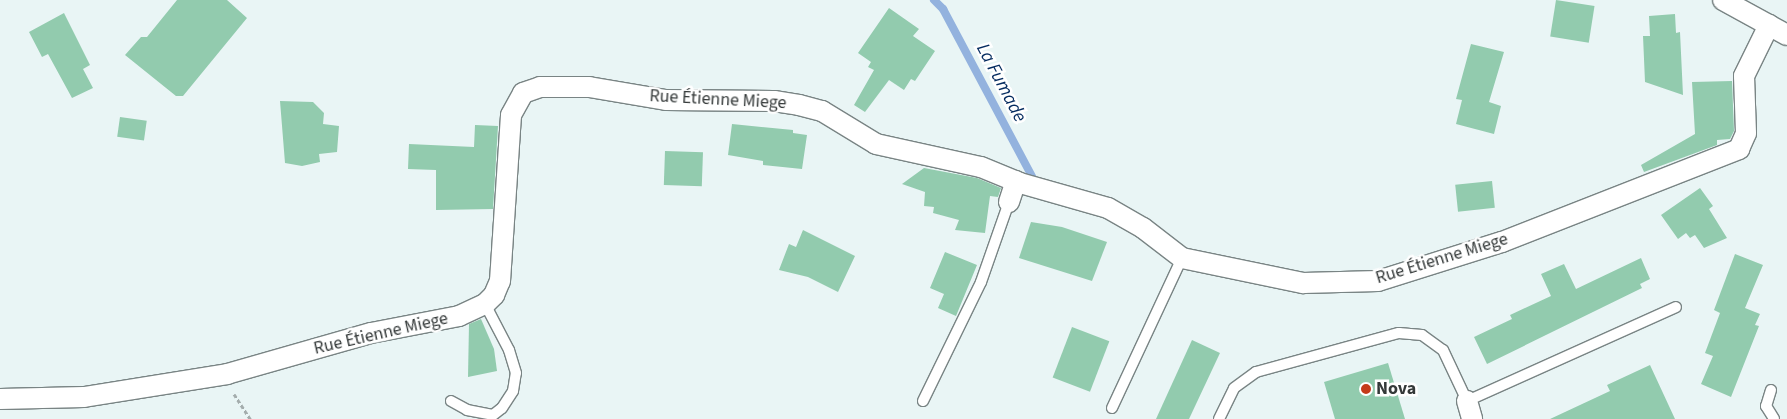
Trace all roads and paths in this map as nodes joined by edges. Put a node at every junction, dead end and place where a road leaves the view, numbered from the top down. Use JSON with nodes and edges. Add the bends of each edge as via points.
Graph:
{"nodes":[{"id":1,"x":1723,"y":0,"type":"edge"},
{"id":2,"x":1769,"y":25,"type":"junction"},
{"id":3,"x":1787,"y":35,"type":"edge"},
{"id":4,"x":1016,"y":181,"type":"junction"},
{"id":5,"x":1009,"y":202,"type":"joint"},
{"id":6,"x":1182,"y":258,"type":"junction"},
{"id":7,"x":485,"y":304,"type":"junction"},
{"id":8,"x":1676,"y":307,"type":"dead end"},
{"id":9,"x":228,"y":374,"type":"junction"},
{"id":10,"x":1771,"y":390,"type":"dead end"},
{"id":11,"x":0,"y":398,"type":"edge"},
{"id":12,"x":451,"y":401,"type":"dead end"},
{"id":13,"x":923,"y":401,"type":"dead end"},
{"id":14,"x":1112,"y":408,"type":"dead end"},
{"id":15,"x":1470,"y":410,"type":"edge"},
{"id":16,"x":250,"y":419,"type":"edge"},
{"id":17,"x":1220,"y":419,"type":"edge"},
{"id":18,"x":1774,"y":419,"type":"edge"}],
"edges":[{"from":1,"to":2,"type":"street"},
{"from":2,"to":3,"type":"street"},
{"from":2,"to":6,"type":"street","name":"Rue Étienne Miege","via":[[1744,76],[1746,133],[1739,149],[1730,154],[1502,242],[1378,281],[1303,283]]},
{"from":4,"to":5,"type":"street"},
{"from":4,"to":6,"type":"street","name":"Rue Étienne Miege","via":[[1108,208],[1144,228]]},
{"from":4,"to":7,"type":"street","name":"Rue Étienne Miege","via":[[981,167],[876,144],[822,111],[774,100],[666,100],[589,87],[540,87],[523,93],[511,115],[500,281],[494,295]]},
{"from":5,"to":13,"type":"lane","via":[[981,282]]},
{"from":6,"to":14,"type":"lane"},
{"from":7,"to":9,"type":"street","name":"Rue Étienne Miege","via":[[459,316],[371,333]]},
{"from":7,"to":12,"type":"lane","via":[[509,350],[516,374],[512,391],[502,408],[493,415],[467,410]]},
{"from":8,"to":15,"type":"lane"},
{"from":9,"to":11,"type":"street","name":"Rue Étienne Miege","via":[[84,397]]},
{"from":9,"to":16,"type":"path","via":[[234,394]]},
{"from":10,"to":18,"type":"lane","via":[[1766,406]]},
{"from":15,"to":17,"type":"lane","via":[[1443,350],[1422,335],[1399,333],[1256,372],[1234,388]]}]}
